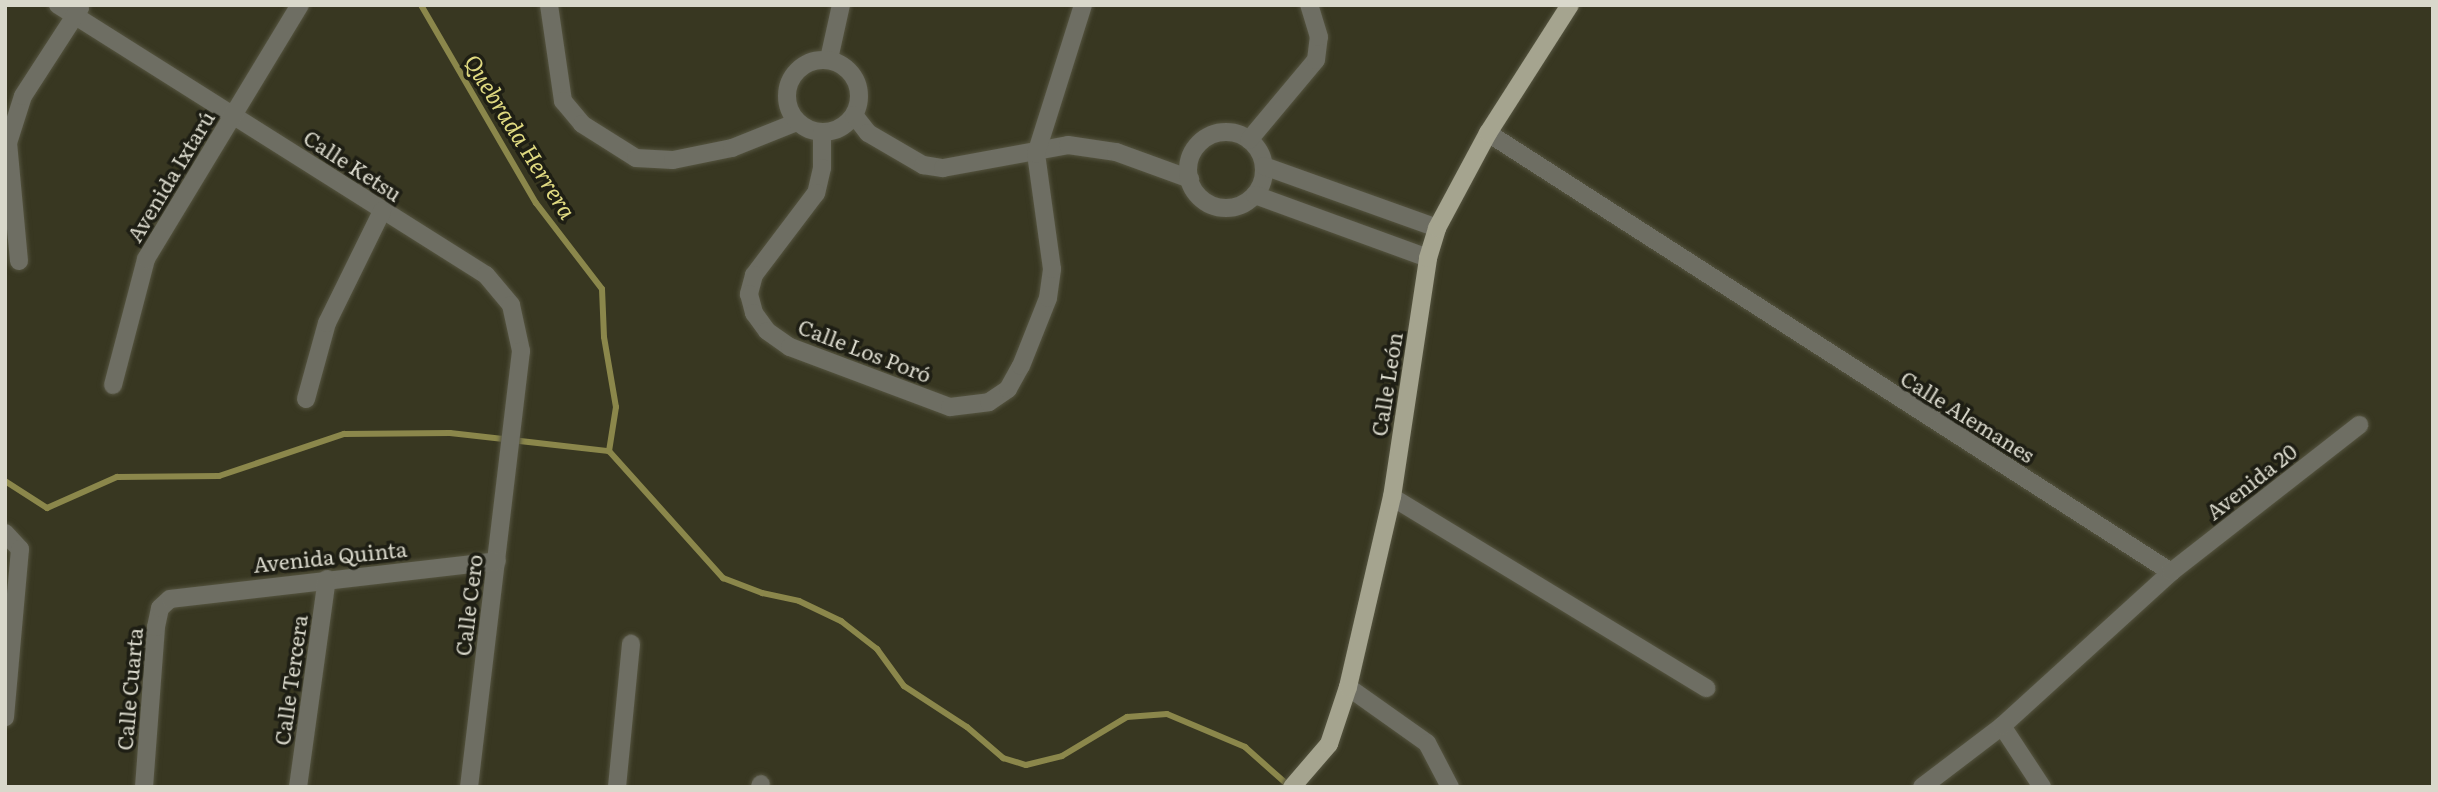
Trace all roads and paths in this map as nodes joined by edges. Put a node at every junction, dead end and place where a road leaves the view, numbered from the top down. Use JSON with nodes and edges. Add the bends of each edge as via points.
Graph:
{"nodes":[{"id":1,"x":58,"y":5,"type":"edge"},
{"id":2,"x":300,"y":5,"type":"edge"},
{"id":3,"x":549,"y":5,"type":"edge"},
{"id":4,"x":841,"y":5,"type":"edge"},
{"id":5,"x":1083,"y":5,"type":"edge"},
{"id":6,"x":1308,"y":5,"type":"edge"},
{"id":7,"x":1570,"y":5,"type":"edge"},
{"id":8,"x":78,"y":10,"type":"edge"},
{"id":9,"x":828,"y":60,"type":"junction"},
{"id":10,"x":233,"y":116,"type":"junction"},
{"id":11,"x":854,"y":116,"type":"junction"},
{"id":12,"x":797,"y":122,"type":"junction"},
{"id":13,"x":822,"y":132,"type":"junction"},
{"id":14,"x":1488,"y":133,"type":"junction"},
{"id":15,"x":1249,"y":140,"type":"junction"},
{"id":16,"x":1036,"y":154,"type":"junction"},
{"id":17,"x":1264,"y":166,"type":"junction"},
{"id":18,"x":1190,"y":179,"type":"junction"},
{"id":19,"x":1255,"y":195,"type":"junction"},
{"id":20,"x":382,"y":211,"type":"junction"},
{"id":21,"x":1437,"y":228,"type":"junction"},
{"id":22,"x":1428,"y":258,"type":"junction"},
{"id":23,"x":19,"y":261,"type":"dead end"},
{"id":24,"x":113,"y":385,"type":"dead end"},
{"id":25,"x":306,"y":399,"type":"dead end"},
{"id":26,"x":2358,"y":425,"type":"dead end"},
{"id":27,"x":511,"y":428,"type":"joint"},
{"id":28,"x":1392,"y":497,"type":"junction"},
{"id":29,"x":5,"y":533,"type":"edge"},
{"id":30,"x":497,"y":561,"type":"junction"},
{"id":31,"x":2171,"y":572,"type":"junction"},
{"id":32,"x":327,"y":579,"type":"junction"},
{"id":33,"x":170,"y":599,"type":"joint"},
{"id":34,"x":631,"y":644,"type":"dead end"},
{"id":35,"x":1348,"y":687,"type":"junction"},
{"id":36,"x":1706,"y":688,"type":"dead end"},
{"id":37,"x":5,"y":717,"type":"edge"},
{"id":38,"x":2002,"y":726,"type":"junction"},
{"id":39,"x":1298,"y":782,"type":"edge"},
{"id":40,"x":145,"y":787,"type":"edge"},
{"id":41,"x":298,"y":787,"type":"edge"},
{"id":42,"x":469,"y":787,"type":"edge"},
{"id":43,"x":617,"y":787,"type":"edge"},
{"id":44,"x":1450,"y":787,"type":"edge"},
{"id":45,"x":1922,"y":787,"type":"edge"},
{"id":46,"x":2042,"y":787,"type":"edge"}],
"edges":[{"from":1,"to":8,"type":"street","name":"Calle Ketsu"},
{"from":2,"to":10,"type":"street","name":"Avenida Ixtarú"},
{"from":3,"to":12,"type":"street","via":[[563,101],[582,124],[636,158],[673,160],[732,148]]},
{"from":4,"to":9,"type":"street"},
{"from":5,"to":16,"type":"street"},
{"from":6,"to":15,"type":"street","via":[[1319,37],[1316,60]]},
{"from":7,"to":14,"type":"main road","name":"Calle León"},
{"from":8,"to":10,"type":"street","name":"Calle Ketsu"},
{"from":8,"to":23,"type":"street","via":[[23,96],[8,143]]},
{"from":9,"to":11,"type":"street","via":[[849,70],[856,80],[859,92]]},
{"from":9,"to":12,"type":"street","via":[[806,63],[790,79],[787,101]]},
{"from":10,"to":20,"type":"street","name":"Calle Ketsu"},
{"from":10,"to":24,"type":"street","name":"Avenida Ixtarú","via":[[146,258]]},
{"from":11,"to":13,"type":"street","via":[[845,125]]},
{"from":11,"to":16,"type":"street","via":[[868,133],[923,165],[943,169]]},
{"from":12,"to":13,"type":"street"},
{"from":13,"to":16,"type":"street","name":"Calle Los Poró","via":[[822,168],[816,193],[754,275],[749,293],[754,313],[767,331],[790,347],[950,407],[971,408],[1008,389],[1048,298],[1052,269]]},
{"from":14,"to":21,"type":"main road","name":"Calle León"},
{"from":14,"to":31,"type":"street","name":"Calle Alemanes"},
{"from":15,"to":17,"type":"street"},
{"from":15,"to":18,"type":"street","via":[[1224,133],[1201,142],[1189,165]]},
{"from":16,"to":18,"type":"street","via":[[1068,145],[1092,147]]},
{"from":17,"to":19,"type":"street"},
{"from":17,"to":21,"type":"street"},
{"from":18,"to":19,"type":"street","via":[[1200,198],[1222,208],[1234,208]]},
{"from":19,"to":22,"type":"street"},
{"from":20,"to":25,"type":"street","via":[[327,323]]},
{"from":20,"to":27,"type":"street","name":"Calle Ketsu","via":[[486,275],[510,305],[521,351]]},
{"from":21,"to":22,"type":"main road","name":"Calle León"},
{"from":22,"to":28,"type":"main road","name":"Calle León"},
{"from":26,"to":31,"type":"street","name":"Avenida 20"},
{"from":27,"to":30,"type":"street","name":"Calle Cero"},
{"from":28,"to":35,"type":"main road","name":"Calle León"},
{"from":28,"to":36,"type":"street"},
{"from":29,"to":37,"type":"street","via":[[20,549]]},
{"from":30,"to":32,"type":"street","name":"Avenida Quinta"},
{"from":30,"to":42,"type":"street","name":"Calle Cero"},
{"from":31,"to":38,"type":"street"},
{"from":32,"to":33,"type":"street","name":"Avenida Quinta"},
{"from":32,"to":41,"type":"street","name":"Calle Tercera"},
{"from":33,"to":40,"type":"street","name":"Calle Cuarta","via":[[160,608],[156,627]]},
{"from":34,"to":43,"type":"street"},
{"from":35,"to":39,"type":"main road","name":"Calle León","via":[[1328,744]]},
{"from":35,"to":44,"type":"street","via":[[1427,743]]},
{"from":38,"to":45,"type":"street"},
{"from":38,"to":46,"type":"street"}]}
